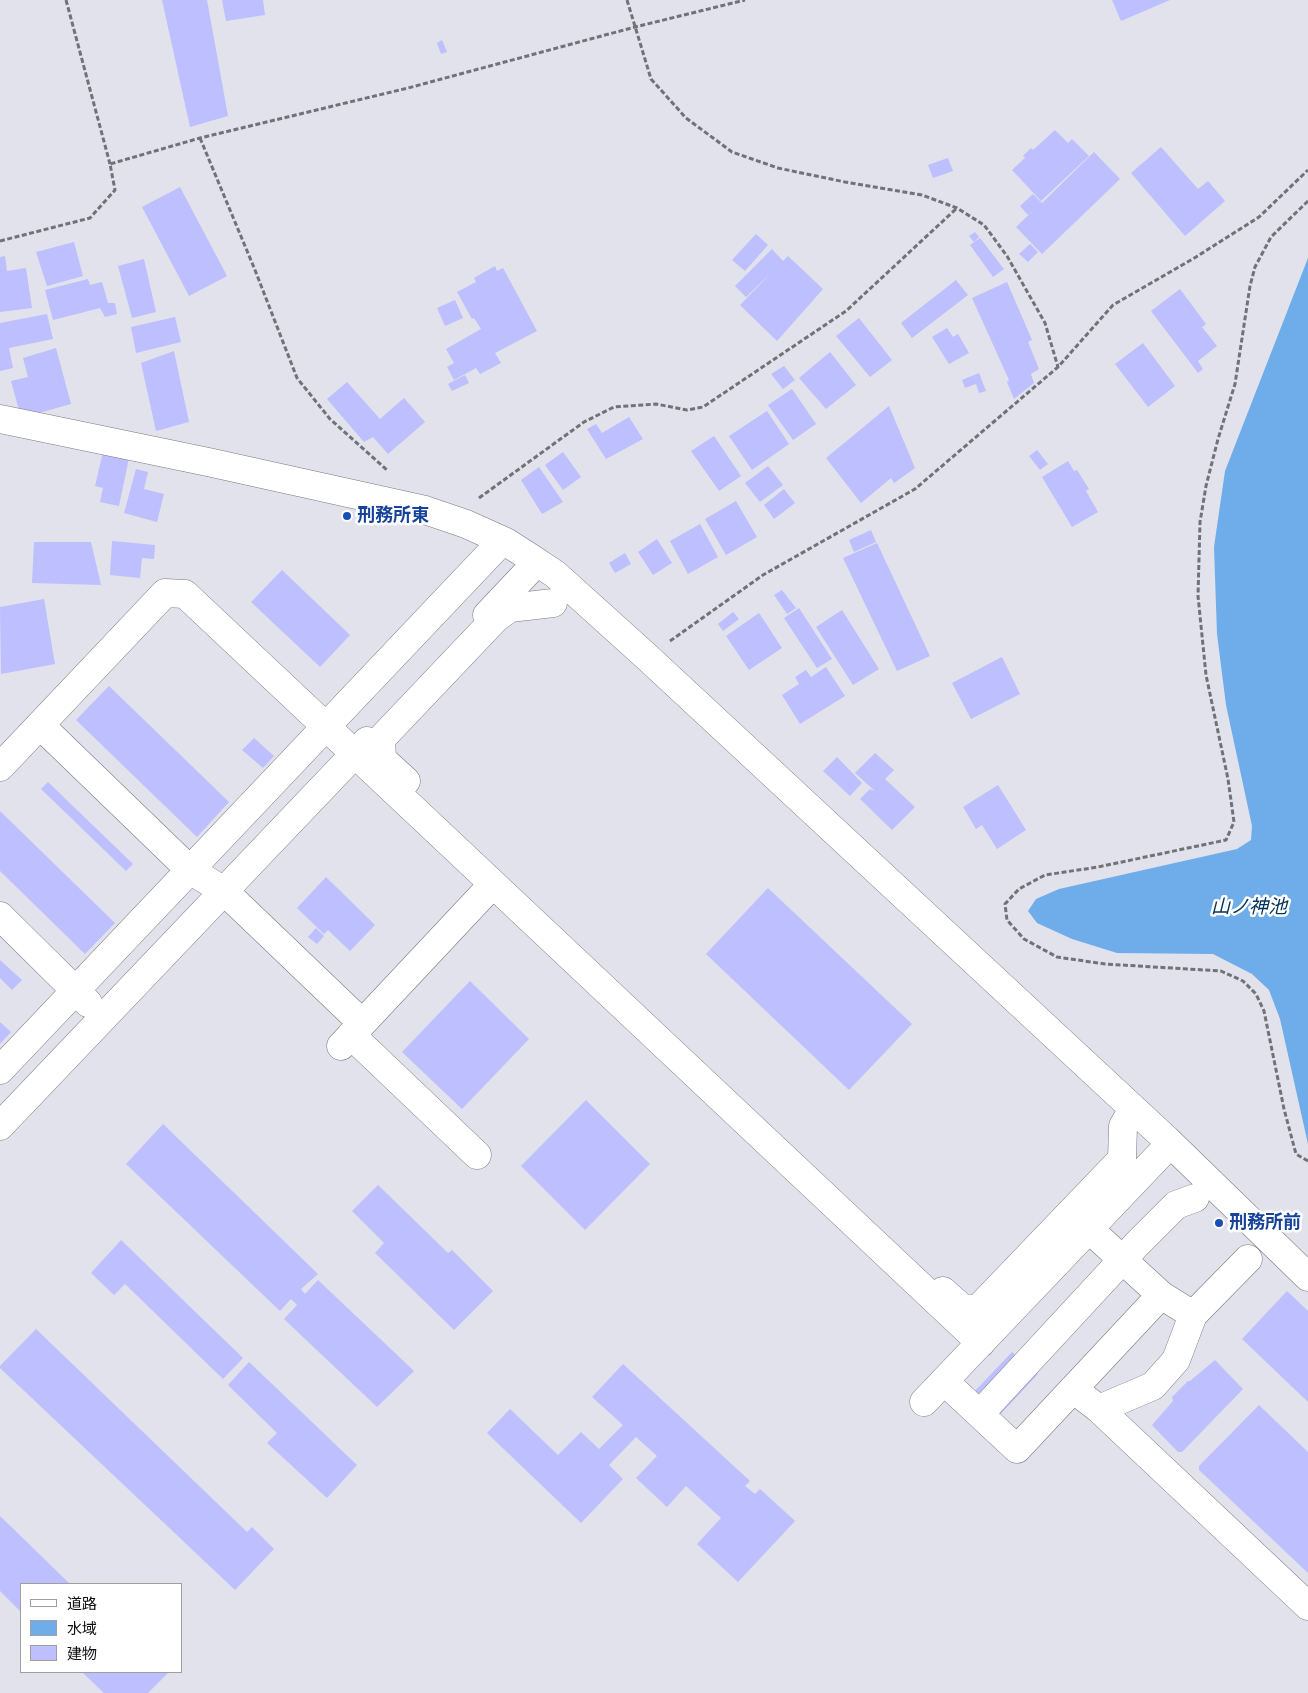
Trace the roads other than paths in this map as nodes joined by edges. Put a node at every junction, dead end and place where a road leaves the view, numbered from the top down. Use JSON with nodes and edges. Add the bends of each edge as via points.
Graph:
{"nodes":[{"id":1,"x":0,"y":419,"type":"edge"},
{"id":2,"x":502,"y":541,"type":"junction"},
{"id":3,"x":537,"y":562,"type":"junction"},
{"id":4,"x":553,"y":603,"type":"dead end"},
{"id":5,"x":40,"y":725,"type":"junction"},
{"id":6,"x":326,"y":727,"type":"junction"},
{"id":7,"x":354,"y":754,"type":"junction"},
{"id":8,"x":0,"y":767,"type":"edge"},
{"id":9,"x":190,"y":870,"type":"junction"},
{"id":10,"x":493,"y":884,"type":"junction"},
{"id":11,"x":224,"y":891,"type":"junction"},
{"id":12,"x":0,"y":916,"type":"edge"},
{"id":13,"x":75,"y":990,"type":"junction"},
{"id":14,"x":103,"y":1018,"type":"junction"},
{"id":15,"x":351,"y":1034,"type":"junction"},
{"id":16,"x":0,"y":1070,"type":"edge"},
{"id":17,"x":1133,"y":1109,"type":"junction"},
{"id":18,"x":1,"y":1123,"type":"edge"},
{"id":19,"x":1170,"y":1144,"type":"junction"},
{"id":20,"x":477,"y":1154,"type":"dead end"},
{"id":21,"x":1195,"y":1198,"type":"dead end"},
{"id":22,"x":1089,"y":1229,"type":"junction"},
{"id":23,"x":1119,"y":1253,"type":"junction"},
{"id":24,"x":1248,"y":1259,"type":"dead end"},
{"id":25,"x":1308,"y":1277,"type":"edge"},
{"id":26,"x":1134,"y":1292,"type":"dead end"},
{"id":27,"x":1161,"y":1295,"type":"junction"},
{"id":28,"x":1194,"y":1316,"type":"junction"},
{"id":29,"x":980,"y":1343,"type":"junction"},
{"id":30,"x":944,"y":1381,"type":"junction"},
{"id":31,"x":1073,"y":1389,"type":"junction"},
{"id":32,"x":924,"y":1402,"type":"dead end"},
{"id":33,"x":987,"y":1406,"type":"dead end"},
{"id":34,"x":1099,"y":1409,"type":"junction"},
{"id":35,"x":1308,"y":1606,"type":"edge"}],
"edges":[{"from":1,"to":2,"type":"street","via":[[425,510]]},
{"from":2,"to":3,"type":"street"},
{"from":2,"to":6,"type":"street"},
{"from":3,"to":7,"type":"street"},
{"from":3,"to":17,"type":"street","via":[[647,657]]},
{"from":4,"to":17,"type":"street","via":[[510,608],[496,618],[382,739],[382,759],[802,1160],[962,1308],[977,1310],[1122,1159],[1123,1126]]},
{"from":5,"to":6,"type":"street","via":[[165,593],[185,594]]},
{"from":5,"to":8,"type":"street"},
{"from":5,"to":9,"type":"street"},
{"from":6,"to":7,"type":"street"},
{"from":6,"to":9,"type":"street"},
{"from":7,"to":10,"type":"street"},
{"from":7,"to":11,"type":"street"},
{"from":9,"to":11,"type":"street"},
{"from":9,"to":13,"type":"street"},
{"from":10,"to":15,"type":"street"},
{"from":10,"to":29,"type":"street"},
{"from":11,"to":14,"type":"street"},
{"from":11,"to":15,"type":"street"},
{"from":12,"to":13,"type":"street"},
{"from":13,"to":14,"type":"street"},
{"from":13,"to":16,"type":"street"},
{"from":14,"to":18,"type":"street"},
{"from":15,"to":20,"type":"street"},
{"from":17,"to":19,"type":"street"},
{"from":19,"to":22,"type":"street"},
{"from":19,"to":25,"type":"street"},
{"from":21,"to":23,"type":"street","via":[[1176,1205]]},
{"from":22,"to":23,"type":"street"},
{"from":22,"to":29,"type":"street"},
{"from":23,"to":26,"type":"street"},
{"from":23,"to":27,"type":"street"},
{"from":23,"to":33,"type":"street"},
{"from":24,"to":28,"type":"street"},
{"from":27,"to":28,"type":"street"},
{"from":27,"to":31,"type":"street"},
{"from":28,"to":34,"type":"street","via":[[1176,1360],[1153,1386]]},
{"from":29,"to":30,"type":"street"},
{"from":30,"to":31,"type":"street","via":[[1017,1449]]},
{"from":30,"to":32,"type":"street"},
{"from":31,"to":34,"type":"street"},
{"from":34,"to":35,"type":"street"}]}
